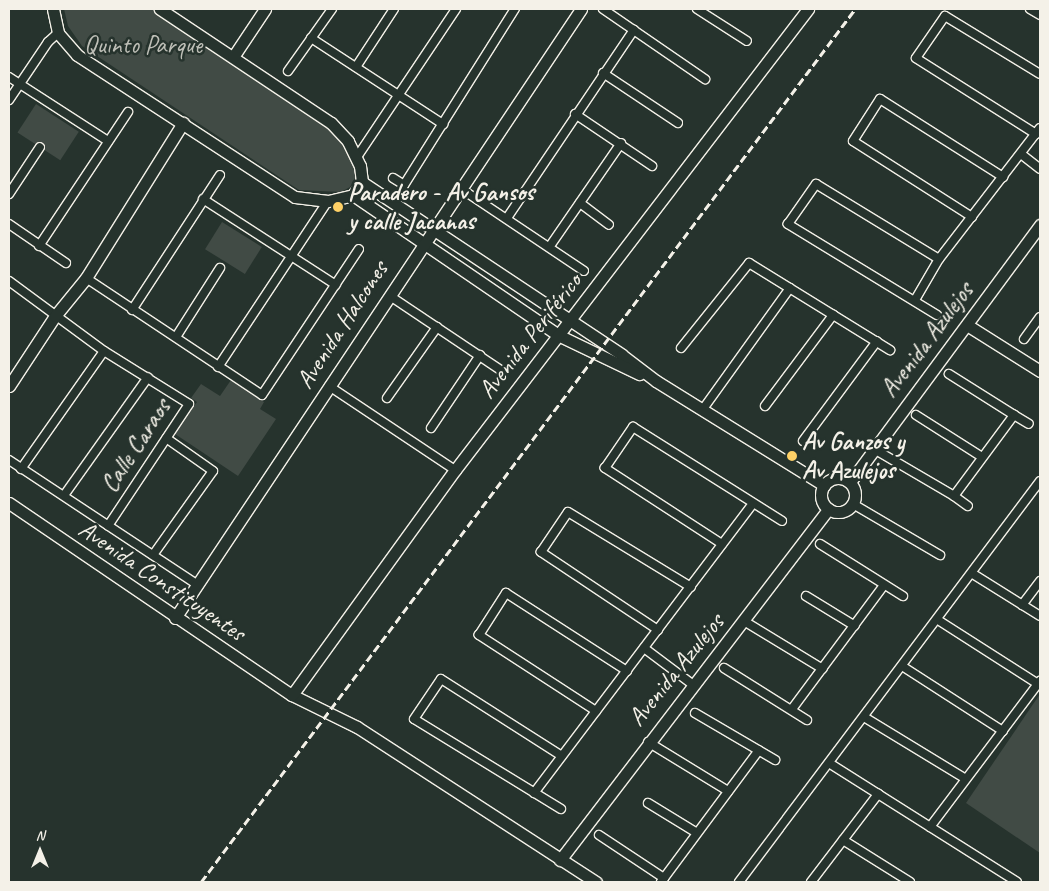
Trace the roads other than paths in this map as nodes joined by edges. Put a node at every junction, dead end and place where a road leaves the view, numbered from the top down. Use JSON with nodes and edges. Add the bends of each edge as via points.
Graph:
{"nodes":[{"id":1,"x":53,"y":9,"type":"edge"},
{"id":2,"x":160,"y":9,"type":"edge"},
{"id":3,"x":265,"y":9,"type":"edge"},
{"id":4,"x":332,"y":9,"type":"edge"},
{"id":5,"x":394,"y":9,"type":"edge"},
{"id":6,"x":456,"y":9,"type":"edge"},
{"id":7,"x":515,"y":9,"type":"edge"},
{"id":8,"x":582,"y":9,"type":"edge"},
{"id":9,"x":603,"y":9,"type":"edge"},
{"id":10,"x":697,"y":9,"type":"edge"},
{"id":11,"x":808,"y":9,"type":"edge"},
{"id":12,"x":1030,"y":9,"type":"edge"},
{"id":13,"x":1040,"y":15,"type":"edge"},
{"id":14,"x":634,"y":30,"type":"junction"},
{"id":15,"x":58,"y":33,"type":"junction"},
{"id":16,"x":311,"y":38,"type":"junction"},
{"id":17,"x":747,"y":41,"type":"dead end"},
{"id":18,"x":233,"y":57,"type":"junction"},
{"id":19,"x":356,"y":67,"type":"junction"},
{"id":20,"x":288,"y":72,"type":"dead end"},
{"id":21,"x":603,"y":73,"type":"junction"},
{"id":22,"x":1040,"y":74,"type":"edge"},
{"id":23,"x":9,"y":77,"type":"edge"},
{"id":24,"x":705,"y":79,"type":"dead end"},
{"id":25,"x":20,"y":83,"type":"junction"},
{"id":26,"x":399,"y":95,"type":"junction"},
{"id":27,"x":9,"y":100,"type":"edge"},
{"id":28,"x":128,"y":112,"type":"dead end"},
{"id":29,"x":576,"y":114,"type":"junction"},
{"id":30,"x":183,"y":123,"type":"junction"},
{"id":31,"x":678,"y":123,"type":"dead end"},
{"id":32,"x":443,"y":124,"type":"junction"},
{"id":33,"x":1038,"y":131,"type":"edge"},
{"id":34,"x":108,"y":141,"type":"junction"},
{"id":35,"x":621,"y":143,"type":"junction"},
{"id":36,"x":40,"y":147,"type":"dead end"},
{"id":37,"x":1021,"y":154,"type":"junction"},
{"id":38,"x":357,"y":157,"type":"junction"},
{"id":39,"x":652,"y":166,"type":"dead end"},
{"id":40,"x":1040,"y":169,"type":"edge"},
{"id":41,"x":220,"y":175,"type":"dead end"},
{"id":42,"x":1004,"y":177,"type":"junction"},
{"id":43,"x":394,"y":178,"type":"dead end"},
{"id":44,"x":362,"y":182,"type":"junction"},
{"id":45,"x":460,"y":188,"type":"junction"},
{"id":46,"x":9,"y":194,"type":"edge"},
{"id":47,"x":353,"y":195,"type":"junction"},
{"id":48,"x":204,"y":199,"type":"junction"},
{"id":49,"x":328,"y":200,"type":"junction"},
{"id":50,"x":580,"y":203,"type":"junction"},
{"id":51,"x":972,"y":217,"type":"junction"},
{"id":52,"x":507,"y":218,"type":"junction"},
{"id":53,"x":9,"y":224,"type":"edge"},
{"id":54,"x":609,"y":225,"type":"dead end"},
{"id":55,"x":1040,"y":225,"type":"edge"},
{"id":56,"x":433,"y":228,"type":"junction"},
{"id":57,"x":423,"y":243,"type":"junction"},
{"id":58,"x":39,"y":246,"type":"junction"},
{"id":59,"x":550,"y":246,"type":"junction"},
{"id":60,"x":359,"y":249,"type":"dead end"},
{"id":61,"x":291,"y":256,"type":"junction"},
{"id":62,"x":939,"y":259,"type":"junction"},
{"id":63,"x":66,"y":263,"type":"dead end"},
{"id":64,"x":220,"y":268,"type":"dead end"},
{"id":65,"x":584,"y":271,"type":"dead end"},
{"id":66,"x":86,"y":278,"type":"junction"},
{"id":67,"x":9,"y":282,"type":"edge"},
{"id":68,"x":336,"y":285,"type":"junction"},
{"id":69,"x":790,"y":288,"type":"junction"},
{"id":70,"x":390,"y":296,"type":"junction"},
{"id":71,"x":915,"y":300,"type":"junction"},
{"id":72,"x":132,"y":310,"type":"junction"},
{"id":73,"x":833,"y":315,"type":"junction"},
{"id":74,"x":937,"y":315,"type":"dead end"},
{"id":75,"x":55,"y":316,"type":"junction"},
{"id":76,"x":1040,"y":318,"type":"edge"},
{"id":77,"x":571,"y":321,"type":"junction"},
{"id":78,"x":967,"y":325,"type":"junction"},
{"id":79,"x":437,"y":327,"type":"junction"},
{"id":80,"x":560,"y":336,"type":"junction"},
{"id":81,"x":176,"y":337,"type":"junction"},
{"id":82,"x":597,"y":339,"type":"junction"},
{"id":83,"x":1024,"y":339,"type":"dead end"},
{"id":84,"x":877,"y":342,"type":"junction"},
{"id":85,"x":681,"y":348,"type":"dead end"},
{"id":86,"x":589,"y":350,"type":"junction"},
{"id":87,"x":890,"y":350,"type":"dead end"},
{"id":88,"x":104,"y":351,"type":"junction"},
{"id":89,"x":480,"y":356,"type":"junction"},
{"id":90,"x":619,"y":359,"type":"junction"},
{"id":91,"x":218,"y":367,"type":"junction"},
{"id":92,"x":499,"y":369,"type":"dead end"},
{"id":93,"x":1040,"y":372,"type":"edge"},
{"id":94,"x":949,"y":374,"type":"dead end"},
{"id":95,"x":148,"y":377,"type":"junction"},
{"id":96,"x":9,"y":386,"type":"edge"},
{"id":97,"x":329,"y":386,"type":"junction"},
{"id":98,"x":387,"y":398,"type":"dead end"},
{"id":99,"x":765,"y":406,"type":"dead end"},
{"id":100,"x":703,"y":409,"type":"junction"},
{"id":101,"x":916,"y":415,"type":"dead end"},
{"id":102,"x":1014,"y":415,"type":"junction"},
{"id":103,"x":1029,"y":424,"type":"dead end"},
{"id":104,"x":431,"y":428,"type":"dead end"},
{"id":105,"x":166,"y":438,"type":"junction"},
{"id":106,"x":803,"y":441,"type":"dead end"},
{"id":107,"x":874,"y":448,"type":"junction"},
{"id":108,"x":982,"y":457,"type":"junction"},
{"id":109,"x":9,"y":460,"type":"edge"},
{"id":110,"x":21,"y":469,"type":"junction"},
{"id":111,"x":455,"y":470,"type":"junction"},
{"id":112,"x":1040,"y":481,"type":"edge"},
{"id":113,"x":850,"y":482,"type":"junction"},
{"id":114,"x":824,"y":485,"type":"junction"},
{"id":115,"x":65,"y":494,"type":"junction"},
{"id":116,"x":954,"y":496,"type":"junction"},
{"id":117,"x":9,"y":503,"type":"edge"},
{"id":118,"x":753,"y":503,"type":"junction"},
{"id":119,"x":853,"y":504,"type":"junction"},
{"id":120,"x":968,"y":506,"type":"dead end"},
{"id":121,"x":828,"y":509,"type":"junction"},
{"id":122,"x":782,"y":521,"type":"dead end"},
{"id":123,"x":108,"y":526,"type":"junction"},
{"id":124,"x":722,"y":544,"type":"junction"},
{"id":125,"x":820,"y":544,"type":"dead end"},
{"id":126,"x":153,"y":555,"type":"junction"},
{"id":127,"x":940,"y":555,"type":"dead end"},
{"id":128,"x":973,"y":574,"type":"junction"},
{"id":129,"x":1040,"y":581,"type":"edge"},
{"id":130,"x":192,"y":582,"type":"junction"},
{"id":131,"x":884,"y":585,"type":"junction"},
{"id":132,"x":691,"y":587,"type":"junction"},
{"id":133,"x":806,"y":596,"type":"dead end"},
{"id":134,"x":903,"y":596,"type":"dead end"},
{"id":135,"x":1022,"y":605,"type":"junction"},
{"id":136,"x":1040,"y":616,"type":"edge"},
{"id":137,"x":175,"y":618,"type":"junction"},
{"id":138,"x":938,"y":620,"type":"junction"},
{"id":139,"x":744,"y":621,"type":"junction"},
{"id":140,"x":854,"y":626,"type":"junction"},
{"id":141,"x":658,"y":630,"type":"junction"},
{"id":142,"x":644,"y":648,"type":"junction"},
{"id":143,"x":902,"y":666,"type":"junction"},
{"id":144,"x":724,"y":668,"type":"dead end"},
{"id":145,"x":823,"y":669,"type":"junction"},
{"id":146,"x":627,"y":671,"type":"junction"},
{"id":147,"x":687,"y":680,"type":"junction"},
{"id":148,"x":1039,"y":682,"type":"edge"},
{"id":149,"x":292,"y":695,"type":"junction"},
{"id":150,"x":792,"y":709,"type":"junction"},
{"id":151,"x":596,"y":711,"type":"junction"},
{"id":152,"x":695,"y":713,"type":"dead end"},
{"id":153,"x":864,"y":717,"type":"junction"},
{"id":154,"x":807,"y":720,"type":"dead end"},
{"id":155,"x":1003,"y":731,"type":"junction"},
{"id":156,"x":648,"y":742,"type":"junction"},
{"id":157,"x":758,"y":750,"type":"junction"},
{"id":158,"x":562,"y":756,"type":"junction"},
{"id":159,"x":775,"y":760,"type":"dead end"},
{"id":160,"x":829,"y":763,"type":"junction"},
{"id":161,"x":966,"y":779,"type":"junction"},
{"id":162,"x":728,"y":791,"type":"junction"},
{"id":163,"x":534,"y":793,"type":"junction"},
{"id":164,"x":878,"y":794,"type":"junction"},
{"id":165,"x":648,"y":803,"type":"dead end"},
{"id":166,"x":561,"y":809,"type":"dead end"},
{"id":167,"x":930,"y":827,"type":"junction"},
{"id":168,"x":697,"y":833,"type":"junction"},
{"id":169,"x":599,"y":836,"type":"dead end"},
{"id":170,"x":843,"y":840,"type":"junction"},
{"id":171,"x":560,"y":860,"type":"junction"},
{"id":172,"x":662,"y":880,"type":"edge"},
{"id":173,"x":1012,"y":881,"type":"edge"},
{"id":174,"x":596,"y":882,"type":"edge"},
{"id":175,"x":739,"y":882,"type":"edge"},
{"id":176,"x":811,"y":882,"type":"edge"},
{"id":177,"x":910,"y":882,"type":"edge"}],
"edges":[{"from":1,"to":15,"type":"main road"},
{"from":2,"to":18,"type":"main road"},
{"from":3,"to":18,"type":"main road"},
{"from":4,"to":16,"type":"street"},
{"from":5,"to":19,"type":"street"},
{"from":6,"to":26,"type":"street"},
{"from":7,"to":32,"type":"street"},
{"from":8,"to":45,"type":"main road","name":"Avenida Halcones"},
{"from":9,"to":14,"type":"street"},
{"from":10,"to":17,"type":"street"},
{"from":11,"to":77,"type":"main road","name":"Avenida Periférico"},
{"from":12,"to":13,"type":"street"},
{"from":14,"to":21,"type":"street"},
{"from":14,"to":24,"type":"street"},
{"from":15,"to":25,"type":"street","via":[[48,42]]},
{"from":15,"to":30,"type":"main road","via":[[77,55]]},
{"from":16,"to":19,"type":"street"},
{"from":16,"to":20,"type":"street"},
{"from":18,"to":38,"type":"main road","via":[[331,123],[348,141]]},
{"from":19,"to":26,"type":"street"},
{"from":21,"to":29,"type":"street"},
{"from":21,"to":31,"type":"street"},
{"from":22,"to":33,"type":"street","via":[[945,16],[916,58]]},
{"from":23,"to":25,"type":"street"},
{"from":25,"to":27,"type":"street"},
{"from":25,"to":34,"type":"street"},
{"from":26,"to":32,"type":"street"},
{"from":26,"to":38,"type":"street"},
{"from":28,"to":34,"type":"street"},
{"from":29,"to":35,"type":"street"},
{"from":29,"to":52,"type":"street"},
{"from":30,"to":49,"type":"main road","via":[[295,197]]},
{"from":30,"to":66,"type":"main road"},
{"from":32,"to":43,"type":"street","via":[[404,185]]},
{"from":33,"to":37,"type":"street"},
{"from":34,"to":58,"type":"street"},
{"from":35,"to":39,"type":"street"},
{"from":35,"to":50,"type":"street"},
{"from":36,"to":46,"type":"street"},
{"from":37,"to":40,"type":"street"},
{"from":37,"to":42,"type":"street"},
{"from":38,"to":44,"type":"main road"},
{"from":41,"to":48,"type":"street"},
{"from":42,"to":51,"type":"street"},
{"from":42,"to":51,"type":"street","via":[[880,99],[853,141]]},
{"from":44,"to":47,"type":"main road"},
{"from":44,"to":56,"type":"main road"},
{"from":45,"to":52,"type":"street"},
{"from":45,"to":56,"type":"main road","name":"Avenida Halcones"},
{"from":47,"to":49,"type":"main road"},
{"from":47,"to":57,"type":"main road"},
{"from":48,"to":61,"type":"street"},
{"from":48,"to":72,"type":"street"},
{"from":49,"to":61,"type":"street"},
{"from":50,"to":54,"type":"street"},
{"from":50,"to":59,"type":"street"},
{"from":51,"to":62,"type":"street"},
{"from":52,"to":59,"type":"street"},
{"from":53,"to":58,"type":"street"},
{"from":55,"to":78,"type":"main road","name":"Avenida Azulejos"},
{"from":56,"to":57,"type":"main road","name":"Avenida Halcones"},
{"from":56,"to":77,"type":"main road"},
{"from":57,"to":70,"type":"main road","name":"Avenida Halcones"},
{"from":57,"to":80,"type":"main road"},
{"from":58,"to":63,"type":"street"},
{"from":59,"to":65,"type":"street"},
{"from":60,"to":68,"type":"street"},
{"from":61,"to":68,"type":"street"},
{"from":61,"to":91,"type":"street"},
{"from":62,"to":71,"type":"street"},
{"from":62,"to":71,"type":"street","via":[[816,184],[788,224]]},
{"from":64,"to":81,"type":"street"},
{"from":66,"to":72,"type":"street"},
{"from":66,"to":75,"type":"main road"},
{"from":67,"to":75,"type":"street","name":"Calle Caraos"},
{"from":68,"to":91,"type":"street","via":[[262,395]]},
{"from":69,"to":73,"type":"street"},
{"from":69,"to":85,"type":"street","via":[[749,263]]},
{"from":69,"to":100,"type":"street"},
{"from":70,"to":79,"type":"street"},
{"from":70,"to":97,"type":"main road","name":"Avenida Halcones"},
{"from":71,"to":74,"type":"street"},
{"from":72,"to":81,"type":"street"},
{"from":73,"to":84,"type":"street"},
{"from":73,"to":99,"type":"street"},
{"from":75,"to":88,"type":"street","name":"Calle Caraos"},
{"from":75,"to":96,"type":"main road"},
{"from":76,"to":83,"type":"street"},
{"from":77,"to":80,"type":"main road","name":"Avenida Periférico"},
{"from":77,"to":82,"type":"main road"},
{"from":78,"to":93,"type":"main road"},
{"from":78,"to":107,"type":"main road","name":"Avenida Azulejos"},
{"from":79,"to":89,"type":"street"},
{"from":79,"to":98,"type":"street"},
{"from":80,"to":86,"type":"main road"},
{"from":80,"to":111,"type":"main road","name":"Avenida Periférico"},
{"from":81,"to":91,"type":"street"},
{"from":82,"to":86,"type":"street"},
{"from":82,"to":90,"type":"main road"},
{"from":84,"to":87,"type":"street"},
{"from":84,"to":106,"type":"street"},
{"from":86,"to":90,"type":"main road"},
{"from":88,"to":95,"type":"street","name":"Calle Caraos"},
{"from":88,"to":110,"type":"street"},
{"from":89,"to":92,"type":"street"},
{"from":89,"to":104,"type":"street"},
{"from":90,"to":100,"type":"main road"},
{"from":94,"to":102,"type":"street"},
{"from":95,"to":105,"type":"street","name":"Calle Caraos","via":[[189,404]]},
{"from":95,"to":115,"type":"street","name":"Calle Caraos"},
{"from":97,"to":111,"type":"street"},
{"from":97,"to":130,"type":"main road","name":"Avenida Halcones"},
{"from":100,"to":114,"type":"main road"},
{"from":101,"to":108,"type":"street"},
{"from":102,"to":103,"type":"street"},
{"from":102,"to":108,"type":"street"},
{"from":105,"to":123,"type":"street","name":"Calle Caraos"},
{"from":105,"to":126,"type":"street","via":[[213,471]]},
{"from":107,"to":113,"type":"main road","name":"Avenida Azulejos"},
{"from":107,"to":116,"type":"street"},
{"from":108,"to":116,"type":"street"},
{"from":109,"to":110,"type":"street","name":"Calle Caraos"},
{"from":110,"to":115,"type":"street","name":"Calle Caraos"},
{"from":111,"to":149,"type":"main road","name":"Avenida Periférico"},
{"from":112,"to":128,"type":"street"},
{"from":113,"to":114,"type":"main road","via":[[836,478]]},
{"from":113,"to":119,"type":"main road","via":[[855,490]]},
{"from":114,"to":121,"type":"main road","via":[[820,495]]},
{"from":115,"to":123,"type":"street","name":"Calle Caraos"},
{"from":116,"to":120,"type":"street"},
{"from":117,"to":137,"type":"main road","name":"Avenida Constituyentes"},
{"from":118,"to":122,"type":"street"},
{"from":118,"to":124,"type":"street"},
{"from":118,"to":124,"type":"street","via":[[633,427],[605,468]]},
{"from":119,"to":121,"type":"main road","via":[[839,512]]},
{"from":119,"to":127,"type":"street"},
{"from":121,"to":139,"type":"main road","name":"Avenida Azulejos"},
{"from":123,"to":126,"type":"street","name":"Calle Caraos"},
{"from":124,"to":132,"type":"street"},
{"from":125,"to":131,"type":"street"},
{"from":126,"to":130,"type":"street","name":"Calle Caraos"},
{"from":128,"to":135,"type":"street"},
{"from":128,"to":138,"type":"street"},
{"from":129,"to":135,"type":"street"},
{"from":130,"to":137,"type":"main road","name":"Avenida Halcones"},
{"from":131,"to":134,"type":"street"},
{"from":131,"to":140,"type":"street"},
{"from":132,"to":141,"type":"street"},
{"from":132,"to":141,"type":"street","via":[[568,512],[540,552]]},
{"from":133,"to":140,"type":"street"},
{"from":135,"to":136,"type":"street"},
{"from":137,"to":149,"type":"main road","name":"Avenida Constituyentes"},
{"from":138,"to":143,"type":"street"},
{"from":138,"to":148,"type":"street"},
{"from":139,"to":145,"type":"street"},
{"from":139,"to":147,"type":"main road","name":"Avenida Azulejos"},
{"from":140,"to":145,"type":"street"},
{"from":141,"to":142,"type":"street"},
{"from":142,"to":146,"type":"street"},
{"from":142,"to":147,"type":"street"},
{"from":143,"to":153,"type":"street"},
{"from":143,"to":155,"type":"street"},
{"from":144,"to":150,"type":"street"},
{"from":145,"to":150,"type":"street"},
{"from":146,"to":151,"type":"street"},
{"from":146,"to":151,"type":"street","via":[[506,593],[479,635]]},
{"from":147,"to":156,"type":"main road","name":"Avenida Azulejos"},
{"from":148,"to":155,"type":"street"},
{"from":149,"to":171,"type":"main road","name":"Avenida Constituyentes","via":[[357,727]]},
{"from":150,"to":154,"type":"street"},
{"from":151,"to":158,"type":"street"},
{"from":152,"to":157,"type":"street"},
{"from":153,"to":160,"type":"street"},
{"from":153,"to":161,"type":"street"},
{"from":155,"to":161,"type":"street"},
{"from":156,"to":162,"type":"street"},
{"from":156,"to":171,"type":"main road","name":"Avenida Azulejos"},
{"from":157,"to":159,"type":"street"},
{"from":157,"to":162,"type":"street"},
{"from":158,"to":163,"type":"street"},
{"from":158,"to":163,"type":"street","via":[[441,679],[414,719]]},
{"from":160,"to":164,"type":"street"},
{"from":160,"to":175,"type":"street"},
{"from":161,"to":167,"type":"street"},
{"from":162,"to":168,"type":"street"},
{"from":163,"to":166,"type":"street"},
{"from":164,"to":167,"type":"street"},
{"from":164,"to":170,"type":"street"},
{"from":165,"to":168,"type":"street"},
{"from":167,"to":173,"type":"street"},
{"from":168,"to":172,"type":"street"},
{"from":169,"to":172,"type":"street"},
{"from":170,"to":176,"type":"street"},
{"from":170,"to":177,"type":"street"},
{"from":171,"to":174,"type":"main road","name":"Avenida Constituyentes"}]}
